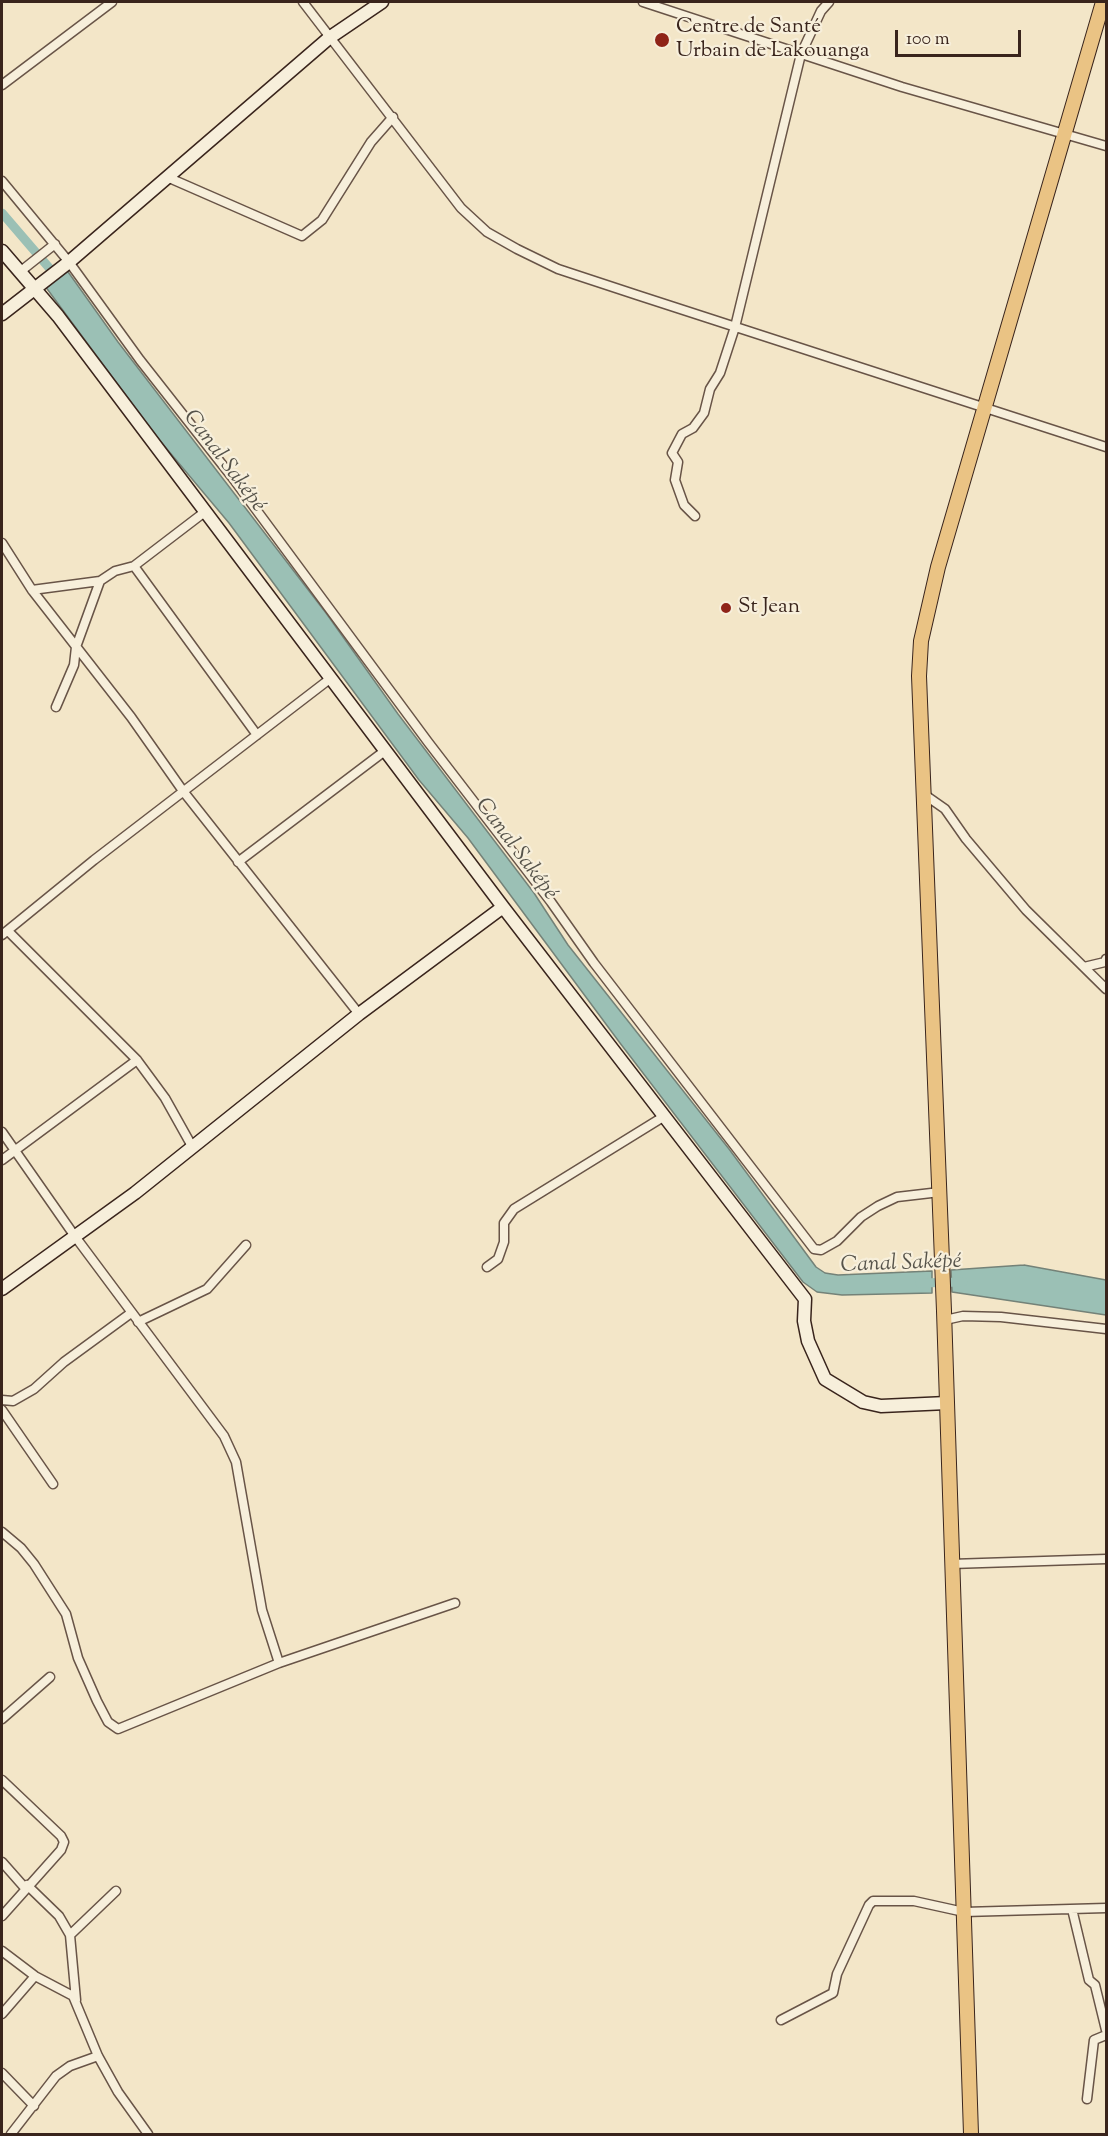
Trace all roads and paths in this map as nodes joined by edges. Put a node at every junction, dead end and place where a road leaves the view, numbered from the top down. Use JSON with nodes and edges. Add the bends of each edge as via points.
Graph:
{"nodes":[{"id":1,"x":112,"y":2,"type":"edge"},
{"id":2,"x":303,"y":2,"type":"edge"},
{"id":3,"x":382,"y":2,"type":"edge"},
{"id":4,"x":643,"y":2,"type":"edge"},
{"id":5,"x":829,"y":2,"type":"edge"},
{"id":6,"x":1103,"y":2,"type":"edge"},
{"id":7,"x":661,"y":4,"type":"edge"},
{"id":8,"x":329,"y":38,"type":"junction"},
{"id":9,"x":801,"y":54,"type":"junction"},
{"id":10,"x":2,"y":85,"type":"edge"},
{"id":11,"x":393,"y":117,"type":"junction"},
{"id":12,"x":1064,"y":135,"type":"junction"},
{"id":13,"x":1107,"y":146,"type":"edge"},
{"id":14,"x":167,"y":177,"type":"junction"},
{"id":15,"x":2,"y":181,"type":"edge"},
{"id":16,"x":55,"y":244,"type":"junction"},
{"id":17,"x":2,"y":251,"type":"edge"},
{"id":18,"x":69,"y":262,"type":"junction"},
{"id":19,"x":21,"y":271,"type":"junction"},
{"id":20,"x":34,"y":289,"type":"junction"},
{"id":21,"x":2,"y":314,"type":"edge"},
{"id":22,"x":735,"y":327,"type":"junction"},
{"id":23,"x":984,"y":409,"type":"junction"},
{"id":24,"x":1107,"y":447,"type":"edge"},
{"id":25,"x":206,"y":511,"type":"junction"},
{"id":26,"x":695,"y":516,"type":"dead end"},
{"id":27,"x":2,"y":543,"type":"edge"},
{"id":28,"x":134,"y":566,"type":"junction"},
{"id":29,"x":100,"y":581,"type":"junction"},
{"id":30,"x":32,"y":590,"type":"junction"},
{"id":31,"x":76,"y":647,"type":"junction"},
{"id":32,"x":331,"y":678,"type":"junction"},
{"id":33,"x":56,"y":707,"type":"dead end"},
{"id":34,"x":257,"y":735,"type":"junction"},
{"id":35,"x":386,"y":750,"type":"junction"},
{"id":36,"x":183,"y":791,"type":"junction"},
{"id":37,"x":925,"y":795,"type":"junction"},
{"id":38,"x":238,"y":862,"type":"junction"},
{"id":39,"x":503,"y":907,"type":"junction"},
{"id":40,"x":5,"y":933,"type":"edge"},
{"id":41,"x":1107,"y":959,"type":"edge"},
{"id":42,"x":1084,"y":967,"type":"junction"},
{"id":43,"x":1107,"y":989,"type":"edge"},
{"id":44,"x":360,"y":1014,"type":"junction"},
{"id":45,"x":137,"y":1060,"type":"junction"},
{"id":46,"x":663,"y":1117,"type":"junction"},
{"id":47,"x":2,"y":1132,"type":"edge"},
{"id":48,"x":193,"y":1148,"type":"junction"},
{"id":49,"x":14,"y":1150,"type":"junction"},
{"id":50,"x":2,"y":1160,"type":"edge"},
{"id":51,"x":940,"y":1192,"type":"junction"},
{"id":52,"x":74,"y":1235,"type":"junction"},
{"id":53,"x":246,"y":1245,"type":"dead end"},
{"id":54,"x":487,"y":1267,"type":"dead end"},
{"id":55,"x":2,"y":1289,"type":"edge"},
{"id":56,"x":131,"y":1313,"type":"junction"},
{"id":57,"x":945,"y":1316,"type":"junction"},
{"id":58,"x":138,"y":1322,"type":"junction"},
{"id":59,"x":1107,"y":1329,"type":"edge"},
{"id":60,"x":2,"y":1400,"type":"edge"},
{"id":61,"x":947,"y":1403,"type":"junction"},
{"id":62,"x":2,"y":1410,"type":"edge"},
{"id":63,"x":53,"y":1484,"type":"dead end"},
{"id":64,"x":2,"y":1532,"type":"edge"},
{"id":65,"x":1107,"y":1559,"type":"edge"},
{"id":66,"x":951,"y":1564,"type":"junction"},
{"id":67,"x":455,"y":1603,"type":"dead end"},
{"id":68,"x":279,"y":1663,"type":"junction"},
{"id":69,"x":50,"y":1677,"type":"dead end"},
{"id":70,"x":2,"y":1719,"type":"edge"},
{"id":71,"x":2,"y":1780,"type":"edge"},
{"id":72,"x":2,"y":1862,"type":"edge"},
{"id":73,"x":26,"y":1886,"type":"junction"},
{"id":74,"x":116,"y":1891,"type":"dead end"},
{"id":75,"x":1107,"y":1908,"type":"edge"},
{"id":76,"x":1072,"y":1909,"type":"junction"},
{"id":77,"x":964,"y":1912,"type":"junction"},
{"id":78,"x":2,"y":1916,"type":"edge"},
{"id":79,"x":70,"y":1935,"type":"junction"},
{"id":80,"x":2,"y":1951,"type":"edge"},
{"id":81,"x":35,"y":1976,"type":"junction"},
{"id":82,"x":76,"y":2001,"type":"junction"},
{"id":83,"x":2,"y":2014,"type":"edge"},
{"id":84,"x":781,"y":2020,"type":"dead end"},
{"id":85,"x":1107,"y":2030,"type":"edge"},
{"id":86,"x":1107,"y":2035,"type":"edge"},
{"id":87,"x":98,"y":2056,"type":"junction"},
{"id":88,"x":2,"y":2073,"type":"edge"},
{"id":89,"x":1087,"y":2098,"type":"dead end"},
{"id":90,"x":34,"y":2106,"type":"junction"},
{"id":91,"x":11,"y":2134,"type":"edge"},
{"id":92,"x":148,"y":2134,"type":"edge"},
{"id":93,"x":971,"y":2134,"type":"edge"}],
"edges":[{"from":1,"to":10,"type":"street"},
{"from":2,"to":8,"type":"street"},
{"from":3,"to":8,"type":"street"},
{"from":4,"to":7,"type":"street"},
{"from":5,"to":9,"type":"street"},
{"from":6,"to":12,"type":"main road"},
{"from":7,"to":9,"type":"street"},
{"from":8,"to":11,"type":"street"},
{"from":8,"to":14,"type":"street"},
{"from":9,"to":12,"type":"street"},
{"from":9,"to":22,"type":"street"},
{"from":11,"to":14,"type":"street","via":[[371,142],[322,220],[302,236]]},
{"from":11,"to":22,"type":"street","via":[[461,208],[487,232],[558,269]]},
{"from":12,"to":13,"type":"street"},
{"from":12,"to":23,"type":"main road"},
{"from":14,"to":18,"type":"street"},
{"from":15,"to":16,"type":"street"},
{"from":16,"to":18,"type":"street"},
{"from":16,"to":19,"type":"street"},
{"from":17,"to":19,"type":"street"},
{"from":18,"to":20,"type":"street"},
{"from":18,"to":51,"type":"street","via":[[600,972],[814,1249],[821,1250],[837,1241],[861,1217],[888,1201],[916,1193]]},
{"from":19,"to":20,"type":"street"},
{"from":20,"to":21,"type":"street"},
{"from":20,"to":25,"type":"street"},
{"from":22,"to":23,"type":"street"},
{"from":22,"to":26,"type":"street","via":[[704,413],[682,435],[672,453],[678,462],[675,480],[684,505]]},
{"from":23,"to":24,"type":"street"},
{"from":23,"to":37,"type":"main road","via":[[921,640]]},
{"from":25,"to":28,"type":"street"},
{"from":25,"to":32,"type":"street"},
{"from":27,"to":30,"type":"street"},
{"from":28,"to":29,"type":"street","via":[[115,571]]},
{"from":28,"to":34,"type":"street"},
{"from":29,"to":30,"type":"street"},
{"from":29,"to":31,"type":"street"},
{"from":30,"to":31,"type":"street"},
{"from":31,"to":33,"type":"street","via":[[74,665]]},
{"from":31,"to":36,"type":"street"},
{"from":32,"to":34,"type":"street"},
{"from":32,"to":35,"type":"street"},
{"from":34,"to":36,"type":"street"},
{"from":35,"to":38,"type":"street"},
{"from":35,"to":39,"type":"street"},
{"from":36,"to":38,"type":"street"},
{"from":36,"to":40,"type":"street"},
{"from":37,"to":42,"type":"street","via":[[945,809],[1026,910]]},
{"from":37,"to":51,"type":"main road"},
{"from":38,"to":44,"type":"street"},
{"from":39,"to":44,"type":"street"},
{"from":39,"to":46,"type":"street"},
{"from":40,"to":45,"type":"street"},
{"from":41,"to":42,"type":"street"},
{"from":42,"to":43,"type":"street"},
{"from":44,"to":48,"type":"street"},
{"from":45,"to":48,"type":"street","via":[[165,1098]]},
{"from":45,"to":49,"type":"street"},
{"from":46,"to":54,"type":"street","via":[[514,1209],[504,1223],[504,1242],[498,1259]]},
{"from":46,"to":61,"type":"street","via":[[805,1299],[808,1341],[825,1379],[863,1402],[881,1406]]},
{"from":47,"to":49,"type":"street"},
{"from":48,"to":52,"type":"street"},
{"from":49,"to":50,"type":"street"},
{"from":49,"to":52,"type":"street"},
{"from":51,"to":57,"type":"main road"},
{"from":52,"to":55,"type":"street"},
{"from":52,"to":56,"type":"street"},
{"from":53,"to":58,"type":"street","via":[[207,1289]]},
{"from":56,"to":58,"type":"street"},
{"from":56,"to":60,"type":"street","via":[[34,1389],[13,1401]]},
{"from":57,"to":59,"type":"street","via":[[1001,1317]]},
{"from":57,"to":61,"type":"main road"},
{"from":58,"to":68,"type":"street","via":[[198,1398],[236,1462],[262,1610]]},
{"from":61,"to":66,"type":"main road"},
{"from":62,"to":63,"type":"street"},
{"from":64,"to":68,"type":"street","via":[[34,1564],[66,1614],[78,1658],[113,1728]]},
{"from":65,"to":66,"type":"street"},
{"from":66,"to":77,"type":"main road"},
{"from":67,"to":68,"type":"street"},
{"from":69,"to":70,"type":"street"},
{"from":71,"to":73,"type":"street","via":[[64,1842]]},
{"from":72,"to":73,"type":"street"},
{"from":73,"to":78,"type":"street"},
{"from":73,"to":79,"type":"street","via":[[59,1916]]},
{"from":74,"to":79,"type":"street"},
{"from":75,"to":76,"type":"street"},
{"from":76,"to":77,"type":"street"},
{"from":76,"to":85,"type":"street","via":[[1089,1980],[1095,1985]]},
{"from":77,"to":84,"type":"street","via":[[914,1901],[873,1901],[837,1974],[833,1993]]},
{"from":77,"to":93,"type":"main road"},
{"from":79,"to":82,"type":"street"},
{"from":80,"to":81,"type":"street"},
{"from":81,"to":82,"type":"street"},
{"from":81,"to":83,"type":"street"},
{"from":82,"to":87,"type":"street"},
{"from":86,"to":89,"type":"street","via":[[1094,2040]]},
{"from":87,"to":90,"type":"street","via":[[70,2066],[57,2076]]},
{"from":87,"to":92,"type":"street"},
{"from":88,"to":90,"type":"street"},
{"from":90,"to":91,"type":"street"}]}
